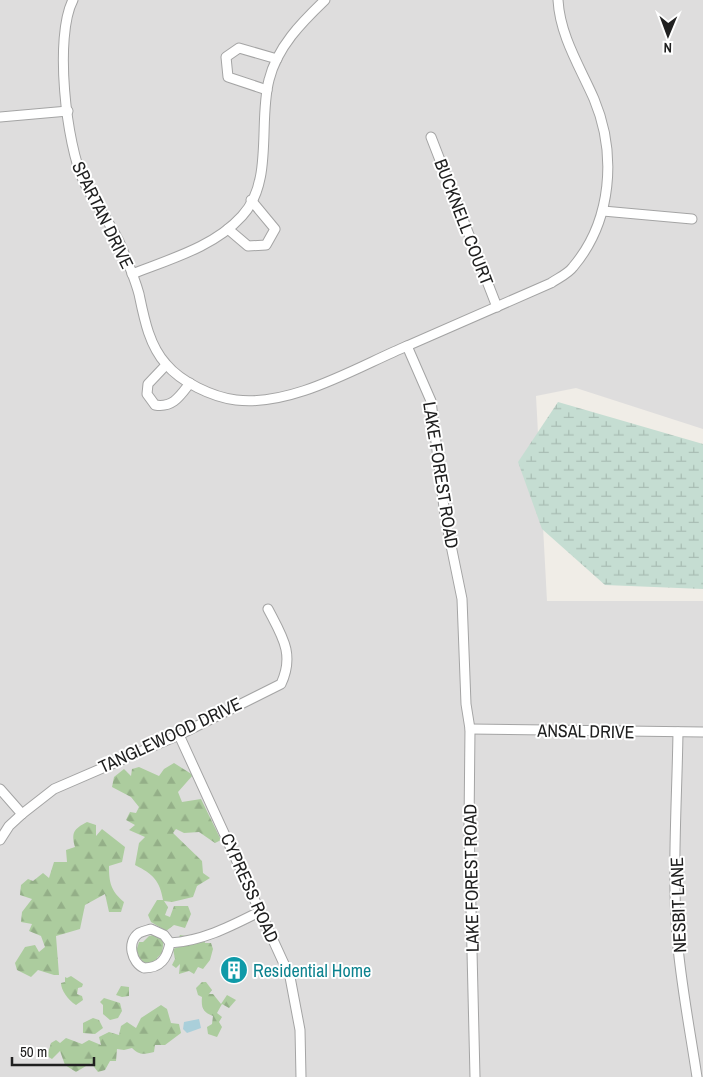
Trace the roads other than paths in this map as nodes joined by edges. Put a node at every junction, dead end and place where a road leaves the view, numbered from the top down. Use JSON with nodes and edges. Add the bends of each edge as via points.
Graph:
{"nodes":[{"id":1,"x":73,"y":0,"type":"edge"},
{"id":2,"x":325,"y":0,"type":"edge"},
{"id":3,"x":558,"y":0,"type":"edge"},
{"id":4,"x":278,"y":59,"type":"junction"},
{"id":5,"x":267,"y":90,"type":"junction"},
{"id":6,"x":68,"y":111,"type":"junction"},
{"id":7,"x":0,"y":117,"type":"edge"},
{"id":8,"x":431,"y":137,"type":"dead end"},
{"id":9,"x":251,"y":200,"type":"junction"},
{"id":10,"x":603,"y":211,"type":"junction"},
{"id":11,"x":692,"y":219,"type":"dead end"},
{"id":12,"x":228,"y":229,"type":"junction"},
{"id":13,"x":132,"y":274,"type":"junction"},
{"id":14,"x":497,"y":307,"type":"junction"},
{"id":15,"x":407,"y":346,"type":"junction"},
{"id":16,"x":166,"y":365,"type":"junction"},
{"id":17,"x":190,"y":383,"type":"junction"},
{"id":18,"x":268,"y":609,"type":"dead end"},
{"id":19,"x":470,"y":729,"type":"junction"},
{"id":20,"x":678,"y":732,"type":"junction"},
{"id":21,"x":703,"y":732,"type":"edge"},
{"id":22,"x":178,"y":735,"type":"junction"},
{"id":23,"x":0,"y":789,"type":"edge"},
{"id":24,"x":22,"y":814,"type":"junction"},
{"id":25,"x":0,"y":840,"type":"edge"},
{"id":26,"x":261,"y":912,"type":"junction"},
{"id":27,"x":170,"y":943,"type":"junction"},
{"id":28,"x":300,"y":1077,"type":"edge"},
{"id":29,"x":475,"y":1077,"type":"edge"},
{"id":30,"x":697,"y":1077,"type":"edge"}],
"edges":[{"from":1,"to":6,"type":"street","name":"SPARTAN DRIVE","via":[[65,28],[63,62]]},
{"from":2,"to":4,"type":"street","via":[[301,22]]},
{"from":3,"to":10,"type":"street","via":[[560,21],[595,100],[605,132],[608,169]]},
{"from":4,"to":5,"type":"street"},
{"from":4,"to":5,"type":"street","via":[[239,48],[226,57],[228,77]]},
{"from":5,"to":9,"type":"street","via":[[264,152],[259,184]]},
{"from":6,"to":7,"type":"street"},
{"from":6,"to":13,"type":"street","name":"SPARTAN DRIVE","via":[[74,153],[83,181],[122,246]]},
{"from":8,"to":14,"type":"street","name":"BUCKNELL COURT"},
{"from":9,"to":12,"type":"street","via":[[244,214]]},
{"from":9,"to":12,"type":"street","via":[[275,229],[266,245],[248,246]]},
{"from":10,"to":11,"type":"street"},
{"from":10,"to":14,"type":"street","via":[[595,231],[572,268],[551,283]]},
{"from":12,"to":13,"type":"street","via":[[210,242]]},
{"from":13,"to":16,"type":"street","name":"SPARTAN DRIVE","via":[[151,337]]},
{"from":14,"to":15,"type":"street"},
{"from":15,"to":17,"type":"street","name":"SPARTAN DRIVE","via":[[321,384],[281,397],[235,400]]},
{"from":15,"to":19,"type":"street","name":"LAKE FOREST ROAD","via":[[431,401],[445,516],[462,599]]},
{"from":16,"to":17,"type":"street","name":"SPARTAN DRIVE"},
{"from":16,"to":17,"type":"street","via":[[148,384],[147,394],[155,405],[169,406]]},
{"from":18,"to":22,"type":"street","name":"TANGLEWOOD DRIVE","via":[[285,644],[287,671],[280,684]]},
{"from":19,"to":20,"type":"street","name":"ANSAL DRIVE"},
{"from":19,"to":29,"type":"street","name":"LAKE FOREST ROAD"},
{"from":20,"to":21,"type":"street","name":"ANSAL DRIVE"},
{"from":20,"to":30,"type":"street","name":"NESBIT LANE","via":[[677,936]]},
{"from":22,"to":24,"type":"street","name":"TANGLEWOOD DRIVE","via":[[54,789]]},
{"from":22,"to":26,"type":"street","name":"CYPRESS ROAD"},
{"from":23,"to":24,"type":"street"},
{"from":24,"to":25,"type":"street","name":"TANGLEWOOD DRIVE"},
{"from":26,"to":27,"type":"street","via":[[227,929],[182,943]]},
{"from":26,"to":28,"type":"street","name":"CYPRESS ROAD","via":[[290,977],[300,1030]]},
{"from":27,"to":27,"type":"street","via":[[166,958],[159,965],[144,968],[134,960],[134,940],[139,934],[152,929],[164,935]]}]}
